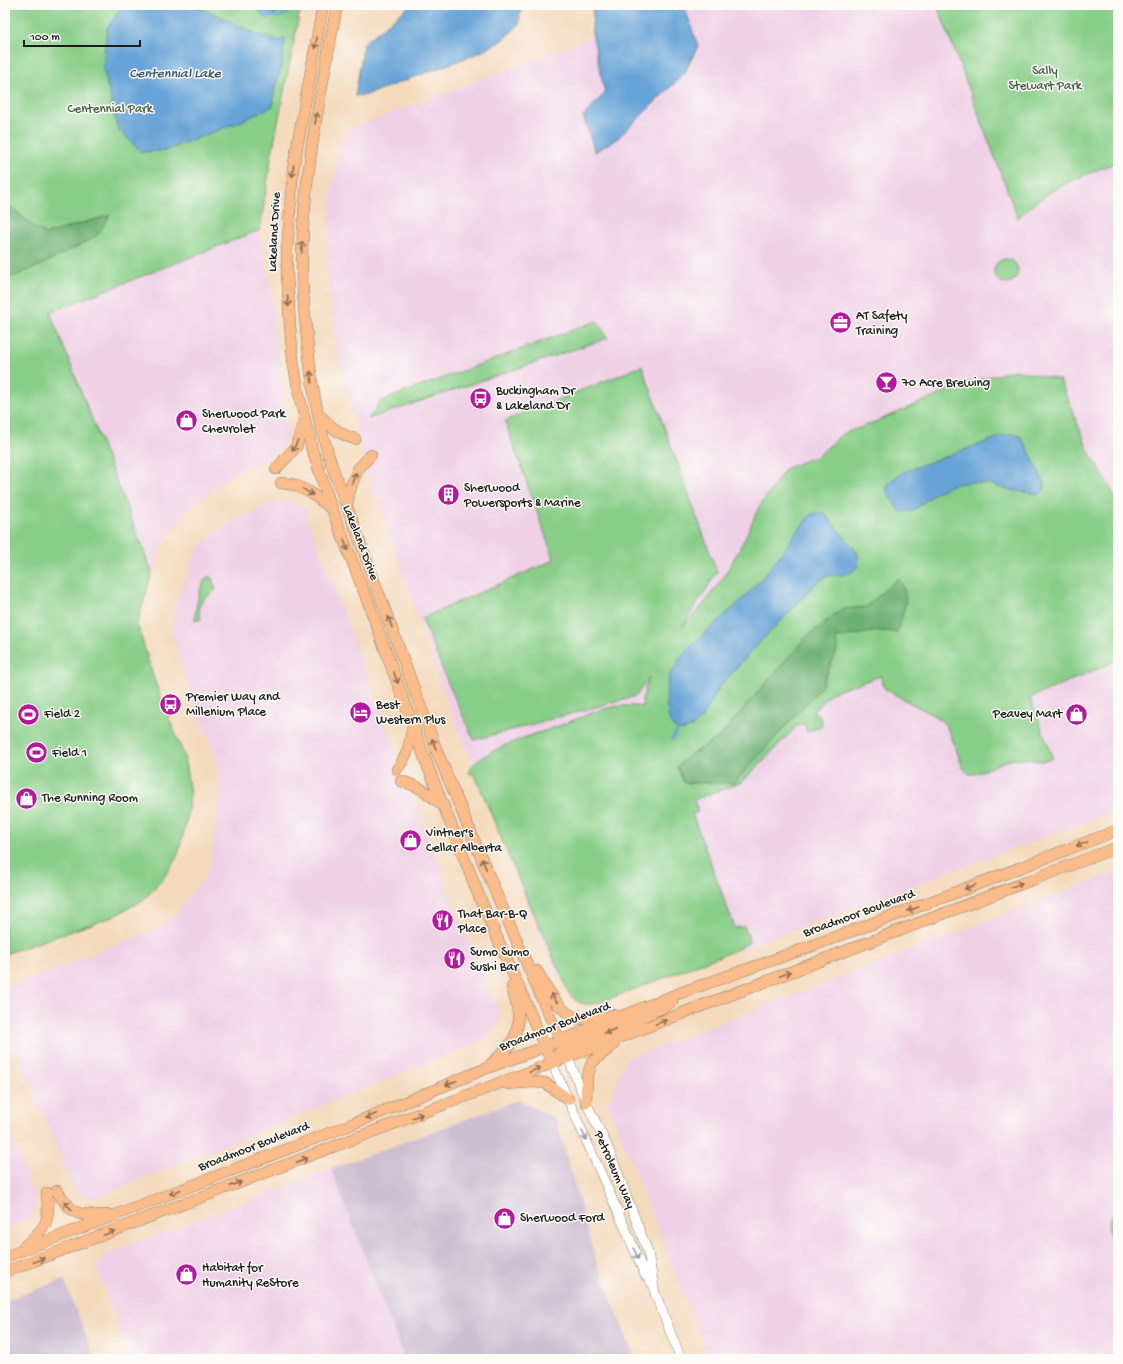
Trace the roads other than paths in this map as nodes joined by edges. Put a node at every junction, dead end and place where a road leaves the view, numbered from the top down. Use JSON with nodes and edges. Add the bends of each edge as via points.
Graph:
{"nodes":[{"id":1,"x":323,"y":5,"type":"edge"},
{"id":2,"x":338,"y":5,"type":"edge"},
{"id":3,"x":318,"y":415,"type":"junction"},
{"id":4,"x":305,"y":418,"type":"junction"},
{"id":5,"x":355,"y":440,"type":"dead end"},
{"id":6,"x":371,"y":456,"type":"dead end"},
{"id":7,"x":276,"y":468,"type":"dead end"},
{"id":8,"x":281,"y":483,"type":"dead end"},
{"id":9,"x":347,"y":505,"type":"junction"},
{"id":10,"x":332,"y":509,"type":"junction"},
{"id":11,"x":413,"y":724,"type":"junction"},
{"id":12,"x":397,"y":768,"type":"dead end"},
{"id":13,"x":400,"y":781,"type":"dead end"},
{"id":14,"x":443,"y":806,"type":"junction"},
{"id":15,"x":1118,"y":830,"type":"edge"},
{"id":16,"x":1118,"y":847,"type":"edge"},
{"id":17,"x":499,"y":900,"type":"junction"},
{"id":18,"x":498,"y":940,"type":"junction"},
{"id":19,"x":680,"y":993,"type":"junction"},
{"id":20,"x":627,"y":1014,"type":"junction"},
{"id":21,"x":624,"y":1036,"type":"junction"},
{"id":22,"x":544,"y":1047,"type":"junction"},
{"id":23,"x":564,"y":1049,"type":"junction"},
{"id":24,"x":552,"y":1063,"type":"junction"},
{"id":25,"x":487,"y":1068,"type":"junction"},
{"id":26,"x":492,"y":1086,"type":"junction"},
{"id":27,"x":568,"y":1099,"type":"junction"},
{"id":28,"x":586,"y":1102,"type":"junction"},
{"id":29,"x":112,"y":1216,"type":"junction"},
{"id":30,"x":19,"y":1252,"type":"junction"},
{"id":31,"x":5,"y":1257,"type":"edge"},
{"id":32,"x":5,"y":1272,"type":"edge"},
{"id":33,"x":654,"y":1286,"type":"junction"},
{"id":34,"x":681,"y":1359,"type":"edge"}],
"edges":[{"from":1,"to":4,"type":"main road","name":"Lakeland Drive","one_way":true,"via":[[293,169],[286,252],[293,360]]},
{"from":3,"to":2,"type":"main road","name":"Lakeland Drive","one_way":true,"via":[[302,292],[302,254],[308,176],[316,120]]},
{"from":3,"to":5,"type":"main road","via":[[333,429]]},
{"from":3,"to":9,"type":"main road","name":"Lakeland Drive","via":[[326,450]]},
{"from":4,"to":7,"type":"main road","one_way":true,"via":[[296,446]]},
{"from":4,"to":10,"type":"main road","name":"Lakeland Drive"},
{"from":9,"to":6,"type":"main road","one_way":true,"via":[[358,469]]},
{"from":8,"to":10,"type":"main road","one_way":true,"via":[[295,485]]},
{"from":17,"to":9,"type":"main road","name":"Lakeland Drive","one_way":true,"via":[[435,747]]},
{"from":10,"to":11,"type":"main road","name":"Lakeland Drive","one_way":true},
{"from":11,"to":12,"type":"main road","via":[[409,750]]},
{"from":11,"to":14,"type":"main road","name":"Lakeland Drive"},
{"from":13,"to":14,"type":"main road","via":[[427,792]]},
{"from":14,"to":18,"type":"main road","name":"Lakeland Drive"},
{"from":15,"to":19,"type":"main road","name":"Broadmoor Boulevard","one_way":true,"via":[[914,909]]},
{"from":21,"to":16,"type":"main road","name":"Broadmoor Boulevard","one_way":true},
{"from":20,"to":17,"type":"main road","one_way":true,"via":[[580,1019],[558,1004]]},
{"from":17,"to":23,"type":"main road","name":"Lakeland Drive"},
{"from":18,"to":22,"type":"main road","name":"Lakeland Drive"},
{"from":18,"to":25,"type":"main road","via":[[519,1018],[514,1038]]},
{"from":19,"to":20,"type":"main road","name":"Broadmoor Boulevard"},
{"from":19,"to":23,"type":"main road","one_way":true,"via":[[666,1006]]},
{"from":20,"to":23,"type":"main road","name":"Broadmoor Boulevard"},
{"from":21,"to":23,"type":"main road","name":"Broadmoor Boulevard"},
{"from":21,"to":28,"type":"main road","via":[[592,1062],[587,1078]]},
{"from":22,"to":23,"type":"main road","name":"Broadmoor Boulevard"},
{"from":22,"to":24,"type":"main road","name":"Lakeland Drive"},
{"from":22,"to":25,"type":"main road","name":"Broadmoor Boulevard"},
{"from":23,"to":24,"type":"main road","name":"Broadmoor Boulevard"},
{"from":23,"to":28,"type":"street","name":"Petroleum Way"},
{"from":26,"to":24,"type":"main road","name":"Broadmoor Boulevard","one_way":true},
{"from":24,"to":27,"type":"street","name":"Petroleum Way"},
{"from":25,"to":29,"type":"main road","name":"Broadmoor Boulevard","one_way":true,"via":[[345,1127]]},
{"from":26,"to":27,"type":"main road","via":[[545,1084]]},
{"from":32,"to":26,"type":"main road","name":"Broadmoor Boulevard","one_way":true},
{"from":27,"to":33,"type":"street","name":"Petroleum Way","one_way":true,"via":[[645,1275]]},
{"from":28,"to":33,"type":"street","name":"Petroleum Way","via":[[609,1150],[648,1252]]},
{"from":29,"to":30,"type":"main road","name":"Broadmoor Boulevard"},
{"from":29,"to":30,"type":"main road","one_way":true,"via":[[75,1213],[52,1192],[46,1224]]},
{"from":30,"to":31,"type":"main road","name":"Broadmoor Boulevard"},
{"from":33,"to":34,"type":"street","name":"Petroleum Way"}]}
